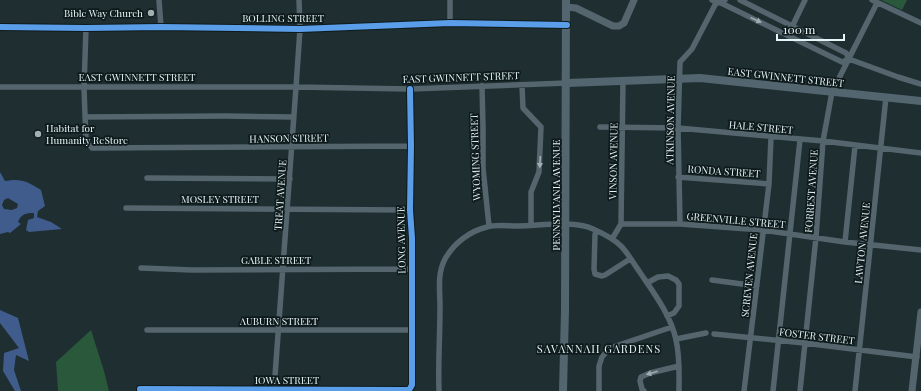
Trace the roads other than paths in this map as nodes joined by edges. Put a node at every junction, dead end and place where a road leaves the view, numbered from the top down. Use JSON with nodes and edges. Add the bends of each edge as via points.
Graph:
{"nodes":[{"id":1,"x":159,"y":0,"type":"edge"},
{"id":2,"x":299,"y":0,"type":"edge"},
{"id":3,"x":450,"y":0,"type":"edge"},
{"id":4,"x":634,"y":0,"type":"edge"},
{"id":5,"x":740,"y":0,"type":"edge"},
{"id":6,"x":805,"y":0,"type":"edge"},
{"id":7,"x":718,"y":1,"type":"edge"},
{"id":8,"x":874,"y":1,"type":"edge"},
{"id":9,"x":566,"y":3,"type":"edge"},
{"id":10,"x":450,"y":23,"type":"junction"},
{"id":11,"x":921,"y":23,"type":"edge"},
{"id":12,"x":566,"y":25,"type":"junction"},
{"id":13,"x":792,"y":26,"type":"junction"},
{"id":14,"x":0,"y":27,"type":"edge"},
{"id":15,"x":161,"y":27,"type":"junction"},
{"id":16,"x":86,"y":28,"type":"junction"},
{"id":17,"x":300,"y":29,"type":"junction"},
{"id":18,"x":788,"y":35,"type":"junction"},
{"id":19,"x":849,"y":59,"type":"junction"},
{"id":20,"x":679,"y":78,"type":"junction"},
{"id":21,"x":623,"y":81,"type":"junction"},
{"id":22,"x":567,"y":83,"type":"junction"},
{"id":23,"x":921,"y":84,"type":"edge"},
{"id":24,"x":522,"y":85,"type":"junction"},
{"id":25,"x":482,"y":86,"type":"junction"},
{"id":26,"x":0,"y":87,"type":"edge"},
{"id":27,"x":296,"y":87,"type":"junction"},
{"id":28,"x":84,"y":88,"type":"junction"},
{"id":29,"x":410,"y":89,"type":"junction"},
{"id":30,"x":832,"y":92,"type":"junction"},
{"id":31,"x":886,"y":97,"type":"junction"},
{"id":32,"x":921,"y":102,"type":"edge"},
{"id":33,"x":85,"y":117,"type":"junction"},
{"id":34,"x":294,"y":117,"type":"junction"},
{"id":35,"x":600,"y":127,"type":"dead end"},
{"id":36,"x":623,"y":127,"type":"junction"},
{"id":37,"x":678,"y":128,"type":"junction"},
{"id":38,"x":771,"y":137,"type":"junction"},
{"id":39,"x":800,"y":140,"type":"junction"},
{"id":40,"x":823,"y":142,"type":"junction"},
{"id":41,"x":412,"y":146,"type":"junction"},
{"id":42,"x":855,"y":146,"type":"junction"},
{"id":43,"x":292,"y":147,"type":"junction"},
{"id":44,"x":881,"y":149,"type":"junction"},
{"id":45,"x":921,"y":153,"type":"edge"},
{"id":46,"x":678,"y":177,"type":"junction"},
{"id":47,"x":147,"y":178,"type":"dead end"},
{"id":48,"x":290,"y":179,"type":"junction"},
{"id":49,"x":769,"y":184,"type":"junction"},
{"id":50,"x":126,"y":208,"type":"dead end"},
{"id":51,"x":288,"y":208,"type":"junction"},
{"id":52,"x":410,"y":210,"type":"junction"},
{"id":53,"x":566,"y":224,"type":"junction"},
{"id":54,"x":621,"y":224,"type":"junction"},
{"id":55,"x":680,"y":224,"type":"junction"},
{"id":56,"x":489,"y":226,"type":"junction"},
{"id":57,"x":531,"y":226,"type":"junction"},
{"id":58,"x":762,"y":230,"type":"junction"},
{"id":59,"x":596,"y":231,"type":"junction"},
{"id":60,"x":790,"y":234,"type":"junction"},
{"id":61,"x":816,"y":238,"type":"junction"},
{"id":62,"x":612,"y":239,"type":"junction"},
{"id":63,"x":845,"y":242,"type":"junction"},
{"id":64,"x":871,"y":244,"type":"junction"},
{"id":65,"x":921,"y":250,"type":"edge"},
{"id":66,"x":630,"y":259,"type":"junction"},
{"id":67,"x":140,"y":268,"type":"dead end"},
{"id":68,"x":283,"y":269,"type":"junction"},
{"id":69,"x":411,"y":269,"type":"junction"},
{"id":70,"x":712,"y":280,"type":"dead end"},
{"id":71,"x":646,"y":283,"type":"junction"},
{"id":72,"x":756,"y":286,"type":"junction"},
{"id":73,"x":921,"y":312,"type":"edge"},
{"id":74,"x":667,"y":316,"type":"junction"},
{"id":75,"x":672,"y":327,"type":"junction"},
{"id":76,"x":147,"y":330,"type":"dead end"},
{"id":77,"x":278,"y":330,"type":"junction"},
{"id":78,"x":411,"y":330,"type":"junction"},
{"id":79,"x":706,"y":333,"type":"dead end"},
{"id":80,"x":714,"y":334,"type":"dead end"},
{"id":81,"x":751,"y":337,"type":"junction"},
{"id":82,"x":676,"y":339,"type":"junction"},
{"id":83,"x":779,"y":340,"type":"junction"},
{"id":84,"x":804,"y":343,"type":"junction"},
{"id":85,"x":858,"y":350,"type":"junction"},
{"id":86,"x":916,"y":358,"type":"junction"},
{"id":87,"x":679,"y":366,"type":"junction"},
{"id":88,"x":140,"y":390,"type":"dead end"},
{"id":89,"x":166,"y":390,"type":"edge"},
{"id":90,"x":274,"y":390,"type":"edge"},
{"id":91,"x":409,"y":390,"type":"edge"},
{"id":92,"x":439,"y":391,"type":"edge"},
{"id":93,"x":563,"y":391,"type":"edge"},
{"id":94,"x":599,"y":391,"type":"edge"},
{"id":95,"x":644,"y":391,"type":"edge"},
{"id":96,"x":679,"y":391,"type":"edge"},
{"id":97,"x":744,"y":391,"type":"edge"},
{"id":98,"x":773,"y":391,"type":"edge"},
{"id":99,"x":800,"y":391,"type":"edge"},
{"id":100,"x":854,"y":391,"type":"edge"},
{"id":101,"x":912,"y":391,"type":"edge"}],
"edges":[{"from":1,"to":15,"type":"street"},
{"from":2,"to":17,"type":"street","name":"TREAT AVENUE"},
{"from":3,"to":10,"type":"street"},
{"from":4,"to":9,"type":"street","via":[[624,23],[620,26],[613,26]]},
{"from":5,"to":13,"type":"street"},
{"from":6,"to":13,"type":"street"},
{"from":7,"to":18,"type":"street","one_way":true},
{"from":7,"to":20,"type":"street","name":"ATKINSON AVENUE","via":[[692,49],[680,62]]},
{"from":8,"to":11,"type":"street"},
{"from":8,"to":19,"type":"street","name":"FORREST AVENUE"},
{"from":9,"to":12,"type":"main road","name":"PENNSYLVANIA AVENUE"},
{"from":10,"to":12,"type":"street","name":"BOLLING STREET"},
{"from":10,"to":17,"type":"street","name":"BOLLING STREET"},
{"from":12,"to":22,"type":"main road","name":"PENNSYLVANIA AVENUE"},
{"from":13,"to":18,"type":"street"},
{"from":13,"to":19,"type":"street","via":[[846,53]]},
{"from":14,"to":16,"type":"street","name":"BOLLING STREET"},
{"from":15,"to":16,"type":"street","name":"BOLLING STREET"},
{"from":15,"to":17,"type":"street","name":"BOLLING STREET"},
{"from":16,"to":28,"type":"street","name":"HANSON STREET"},
{"from":17,"to":27,"type":"street","name":"TREAT AVENUE"},
{"from":18,"to":19,"type":"street","via":[[842,62]]},
{"from":19,"to":23,"type":"street"},
{"from":19,"to":30,"type":"street","name":"FORREST AVENUE"},
{"from":20,"to":21,"type":"main road","name":"EAST GWINNETT STREET"},
{"from":20,"to":30,"type":"main road","name":"EAST GWINNETT STREET"},
{"from":20,"to":37,"type":"street","name":"ATKINSON AVENUE"},
{"from":21,"to":22,"type":"main road","name":"EAST GWINNETT STREET"},
{"from":21,"to":36,"type":"street","name":"VINSON AVENUE"},
{"from":22,"to":24,"type":"street","name":"EAST GWINNETT STREET"},
{"from":22,"to":53,"type":"main road","name":"PENNSYLVANIA AVENUE"},
{"from":24,"to":25,"type":"street","name":"EAST GWINNETT STREET"},
{"from":24,"to":57,"type":"street","one_way":true,"via":[[523,108],[541,127],[540,166],[531,192]]},
{"from":25,"to":29,"type":"street","name":"EAST GWINNETT STREET"},
{"from":25,"to":56,"type":"street","name":"WYOMING STREET","via":[[483,168]]},
{"from":26,"to":28,"type":"street","name":"EAST GWINNETT STREET"},
{"from":27,"to":28,"type":"street","name":"EAST GWINNETT STREET"},
{"from":27,"to":29,"type":"street","name":"EAST GWINNETT STREET"},
{"from":27,"to":34,"type":"street","name":"TREAT AVENUE"},
{"from":28,"to":33,"type":"street","name":"HANSON STREET"},
{"from":29,"to":41,"type":"street","name":"LONG AVENUE"},
{"from":30,"to":31,"type":"main road","name":"EAST GWINNETT STREET"},
{"from":30,"to":40,"type":"street","name":"FORREST AVENUE"},
{"from":31,"to":32,"type":"main road","name":"EAST GWINNETT STREET"},
{"from":31,"to":44,"type":"street","name":"LAWTON AVENUE"},
{"from":33,"to":34,"type":"street"},
{"from":33,"to":43,"type":"street","name":"HANSON STREET","via":[[86,141],[92,148]]},
{"from":34,"to":43,"type":"street","name":"TREAT AVENUE"},
{"from":35,"to":36,"type":"street","name":"HALE STREET"},
{"from":36,"to":37,"type":"street","name":"HALE STREET"},
{"from":36,"to":54,"type":"street","name":"VINSON AVENUE"},
{"from":37,"to":38,"type":"street","name":"HALE STREET"},
{"from":37,"to":46,"type":"street","name":"ATKINSON AVENUE"},
{"from":38,"to":39,"type":"street","name":"HALE STREET"},
{"from":38,"to":49,"type":"street","name":"SCREVEN AVENUE"},
{"from":39,"to":40,"type":"street","name":"HALE STREET"},
{"from":39,"to":60,"type":"street"},
{"from":40,"to":42,"type":"street","name":"HALE STREET"},
{"from":40,"to":61,"type":"street","name":"FORREST AVENUE"},
{"from":41,"to":43,"type":"street","name":"HANSON STREET"},
{"from":41,"to":52,"type":"street","name":"LONG AVENUE"},
{"from":42,"to":44,"type":"street","name":"HALE STREET"},
{"from":42,"to":63,"type":"street"},
{"from":43,"to":48,"type":"street","name":"TREAT AVENUE"},
{"from":44,"to":45,"type":"street","name":"HALE STREET"},
{"from":44,"to":64,"type":"street","name":"LAWTON AVENUE"},
{"from":46,"to":49,"type":"street","name":"RONDA STREET"},
{"from":46,"to":55,"type":"street","name":"ATKINSON AVENUE"},
{"from":47,"to":48,"type":"street"},
{"from":48,"to":51,"type":"street","name":"TREAT AVENUE"},
{"from":49,"to":58,"type":"street","name":"SCREVEN AVENUE"},
{"from":50,"to":51,"type":"street","name":"MOSLEY STREET"},
{"from":51,"to":52,"type":"street","name":"MOSLEY STREET"},
{"from":51,"to":68,"type":"street","name":"TREAT AVENUE"},
{"from":52,"to":69,"type":"street","name":"LONG AVENUE"},
{"from":53,"to":57,"type":"street"},
{"from":53,"to":59,"type":"street"},
{"from":53,"to":93,"type":"main road","name":"PENNSYLVANIA AVENUE"},
{"from":54,"to":55,"type":"street","name":"GREENVILLE STREET"},
{"from":54,"to":62,"type":"street","name":"VINSON AVENUE"},
{"from":55,"to":58,"type":"street","name":"GREENVILLE STREET"},
{"from":56,"to":57,"type":"street"},
{"from":56,"to":92,"type":"street","via":[[474,231],[456,244],[440,269]]},
{"from":58,"to":60,"type":"street","name":"GREENVILLE STREET"},
{"from":58,"to":72,"type":"street","name":"SCREVEN AVENUE"},
{"from":59,"to":62,"type":"street"},
{"from":59,"to":66,"type":"street","via":[[595,274],[605,275]]},
{"from":60,"to":61,"type":"street","name":"GREENVILLE STREET"},
{"from":60,"to":83,"type":"street"},
{"from":61,"to":63,"type":"street","name":"GREENVILLE STREET"},
{"from":61,"to":84,"type":"street","name":"FORREST AVENUE"},
{"from":62,"to":66,"type":"street","via":[[621,246]]},
{"from":63,"to":64,"type":"street","name":"GREENVILLE STREET"},
{"from":64,"to":65,"type":"street","name":"GREENVILLE STREET"},
{"from":64,"to":85,"type":"street","name":"LAWTON AVENUE"},
{"from":66,"to":71,"type":"street"},
{"from":67,"to":68,"type":"street","name":"GABLE STREET"},
{"from":68,"to":69,"type":"street","name":"GABLE STREET"},
{"from":68,"to":77,"type":"street","name":"TREAT AVENUE"},
{"from":69,"to":78,"type":"street","name":"LONG AVENUE"},
{"from":70,"to":72,"type":"street"},
{"from":71,"to":74,"type":"street"},
{"from":71,"to":74,"type":"street","via":[[658,277],[668,276],[679,284],[679,306],[674,313]]},
{"from":72,"to":81,"type":"street","name":"SCREVEN AVENUE"},
{"from":73,"to":86,"type":"street"},
{"from":74,"to":75,"type":"street"},
{"from":75,"to":82,"type":"street"},
{"from":75,"to":94,"type":"street","via":[[619,344],[605,352],[599,366]]},
{"from":76,"to":77,"type":"street","name":"AUBURN STREET"},
{"from":77,"to":78,"type":"street","name":"AUBURN STREET"},
{"from":77,"to":90,"type":"street","name":"TREAT AVENUE"},
{"from":78,"to":91,"type":"street","name":"LONG AVENUE","via":[[412,385]]},
{"from":79,"to":82,"type":"street"},
{"from":80,"to":81,"type":"street","name":"FOSTER STREET"},
{"from":81,"to":83,"type":"street","name":"FOSTER STREET"},
{"from":81,"to":97,"type":"street","name":"SCREVEN AVENUE"},
{"from":82,"to":87,"type":"street"},
{"from":83,"to":84,"type":"street","name":"FOSTER STREET"},
{"from":83,"to":98,"type":"street"},
{"from":84,"to":85,"type":"street","name":"FOSTER STREET"},
{"from":84,"to":99,"type":"street","name":"FORREST AVENUE"},
{"from":85,"to":86,"type":"street","name":"FOSTER STREET"},
{"from":85,"to":100,"type":"street","name":"LAWTON AVENUE"},
{"from":86,"to":101,"type":"street"},
{"from":87,"to":95,"type":"street","one_way":true,"via":[[641,377]]},
{"from":87,"to":96,"type":"street"},
{"from":88,"to":89,"type":"street","name":"IOWA STREET"},
{"from":89,"to":90,"type":"street","name":"IOWA STREET"},
{"from":90,"to":91,"type":"street","name":"IOWA STREET"}]}
